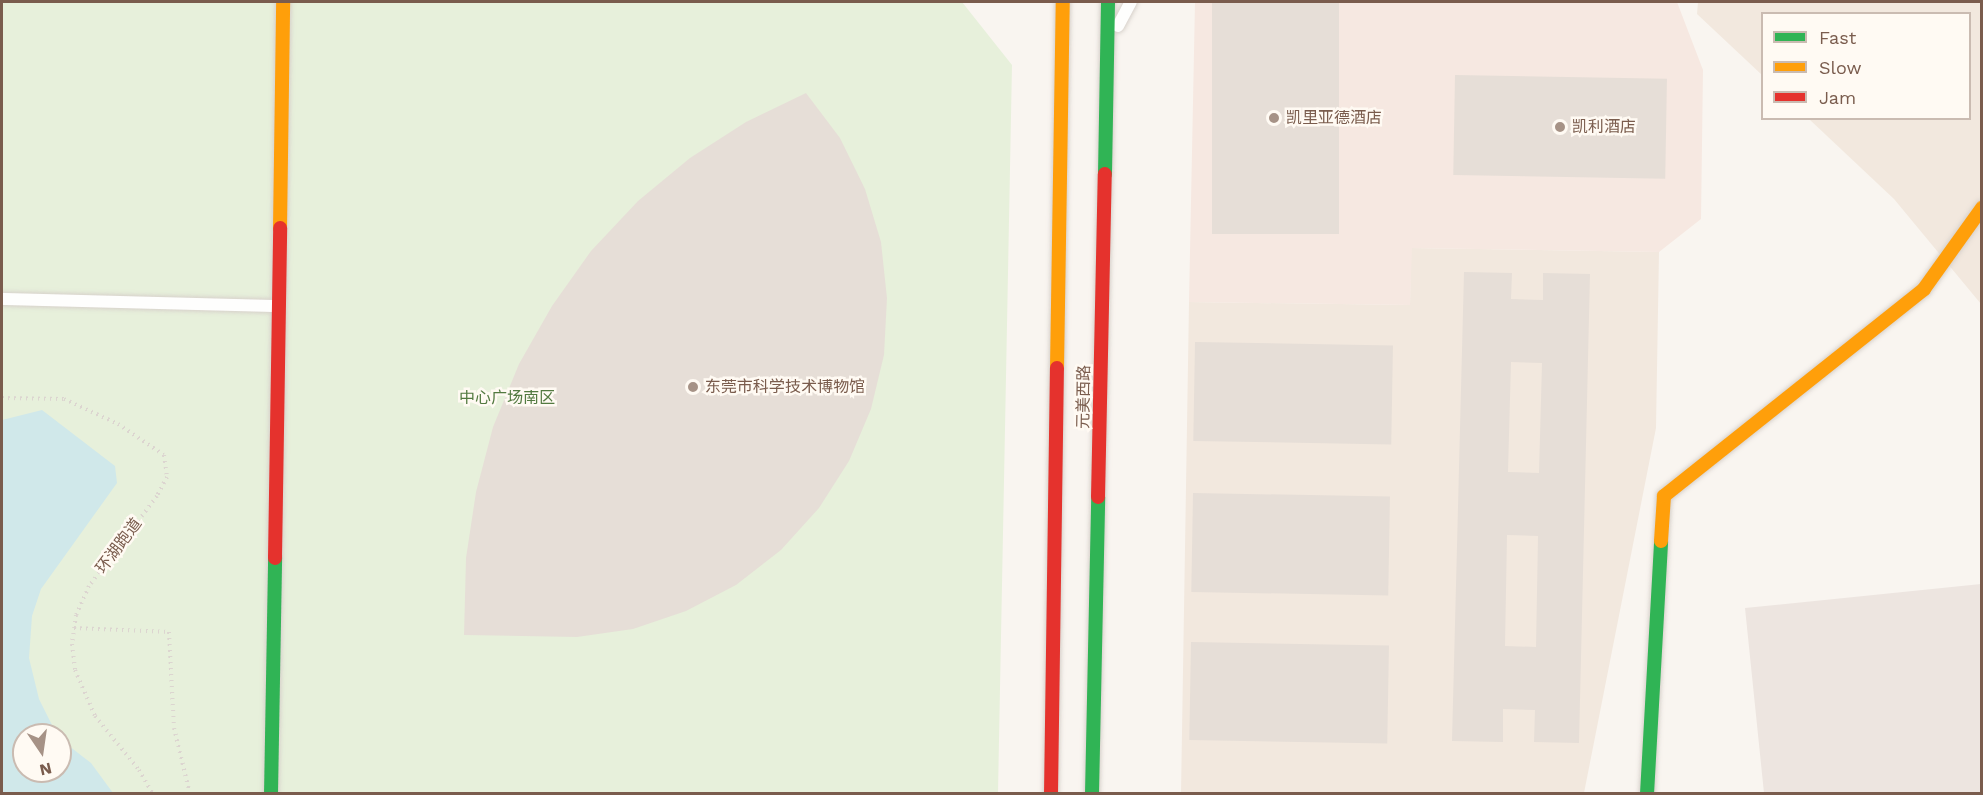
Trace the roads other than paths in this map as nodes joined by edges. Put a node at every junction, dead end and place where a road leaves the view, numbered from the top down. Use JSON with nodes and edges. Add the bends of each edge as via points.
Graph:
{"nodes":[{"id":1,"x":283,"y":2,"type":"edge"},
{"id":2,"x":1063,"y":2,"type":"edge"},
{"id":3,"x":1108,"y":2,"type":"edge"},
{"id":4,"x":1131,"y":2,"type":"edge"},
{"id":5,"x":1047,"y":21,"type":"dead end"},
{"id":6,"x":1107,"y":58,"type":"junction"},
{"id":7,"x":1061,"y":84,"type":"junction"},
{"id":8,"x":1982,"y":207,"type":"edge"},
{"id":9,"x":2,"y":298,"type":"edge"},
{"id":10,"x":278,"y":306,"type":"junction"},
{"id":11,"x":271,"y":794,"type":"edge"},
{"id":12,"x":1051,"y":794,"type":"edge"},
{"id":13,"x":1092,"y":794,"type":"edge"},
{"id":14,"x":1647,"y":794,"type":"edge"}],
"edges":[{"from":1,"to":10,"type":"main road"},
{"from":2,"to":7,"type":"main road","name":"元美西路"},
{"from":3,"to":6,"type":"main road","name":"元美西路"},
{"from":4,"to":6,"type":"lane"},
{"from":5,"to":7,"type":"main road"},
{"from":6,"to":13,"type":"main road","name":"元美西路"},
{"from":7,"to":12,"type":"main road","name":"元美西路"},
{"from":8,"to":14,"type":"main road","via":[[1924,289],[1664,496]]},
{"from":9,"to":10,"type":"lane"},
{"from":10,"to":11,"type":"main road"}]}
